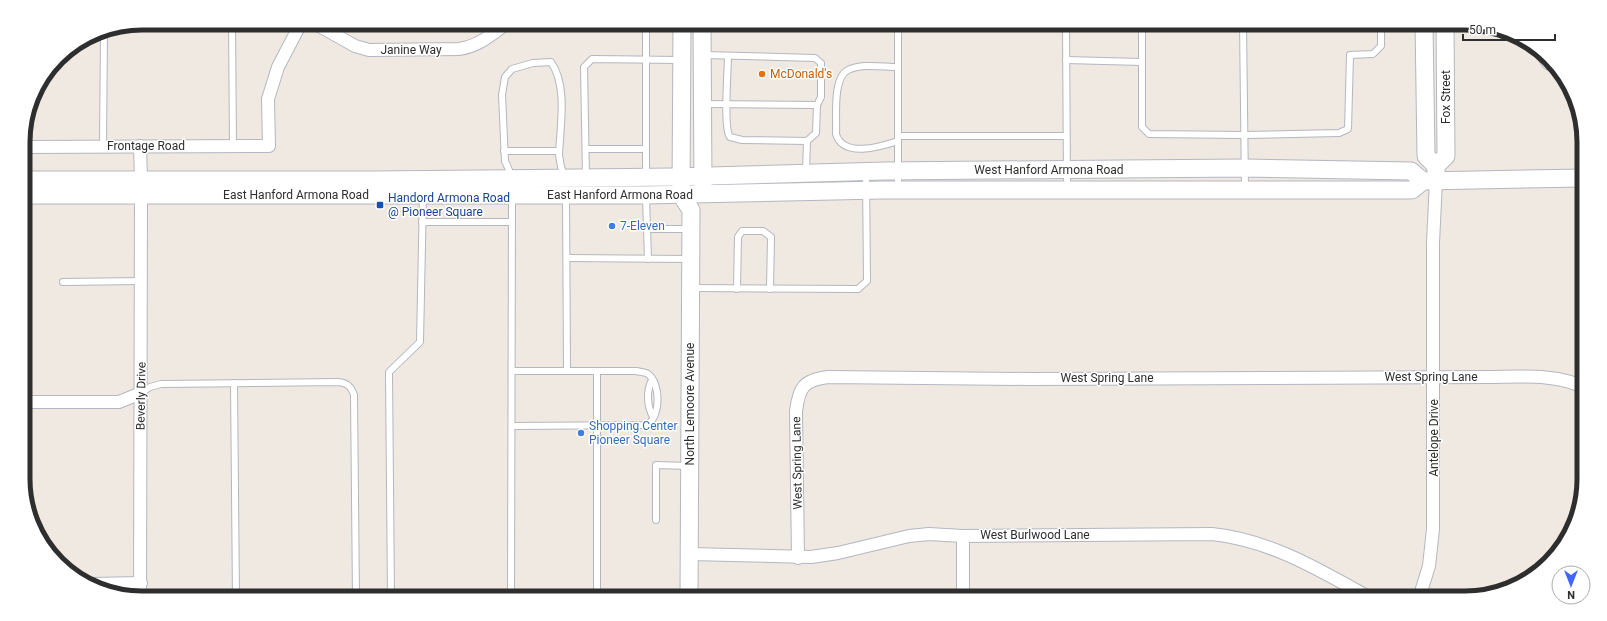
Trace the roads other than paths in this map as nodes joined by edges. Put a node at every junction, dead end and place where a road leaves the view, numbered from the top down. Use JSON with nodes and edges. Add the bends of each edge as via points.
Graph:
{"nodes":[{"id":1,"x":232,"y":30,"type":"edge"},
{"id":2,"x":297,"y":30,"type":"edge"},
{"id":3,"x":327,"y":30,"type":"edge"},
{"id":4,"x":498,"y":30,"type":"edge"},
{"id":5,"x":646,"y":30,"type":"edge"},
{"id":6,"x":682,"y":30,"type":"edge"},
{"id":7,"x":702,"y":30,"type":"edge"},
{"id":8,"x":898,"y":30,"type":"edge"},
{"id":9,"x":1066,"y":30,"type":"edge"},
{"id":10,"x":1142,"y":30,"type":"edge"},
{"id":11,"x":1243,"y":30,"type":"edge"},
{"id":12,"x":1381,"y":30,"type":"edge"},
{"id":13,"x":1424,"y":30,"type":"edge"},
{"id":14,"x":1445,"y":30,"type":"edge"},
{"id":15,"x":104,"y":37,"type":"edge"},
{"id":16,"x":702,"y":55,"type":"junction"},
{"id":17,"x":728,"y":56,"type":"junction"},
{"id":18,"x":646,"y":59,"type":"junction"},
{"id":19,"x":682,"y":60,"type":"junction"},
{"id":20,"x":1066,"y":60,"type":"junction"},
{"id":21,"x":1142,"y":62,"type":"junction"},
{"id":22,"x":898,"y":67,"type":"junction"},
{"id":23,"x":702,"y":104,"type":"junction"},
{"id":24,"x":727,"y":104,"type":"junction"},
{"id":25,"x":816,"y":105,"type":"junction"},
{"id":26,"x":1244,"y":135,"type":"junction"},
{"id":27,"x":1066,"y":136,"type":"junction"},
{"id":28,"x":898,"y":139,"type":"junction"},
{"id":29,"x":807,"y":141,"type":"junction"},
{"id":30,"x":103,"y":146,"type":"junction"},
{"id":31,"x":140,"y":146,"type":"junction"},
{"id":32,"x":233,"y":146,"type":"junction"},
{"id":33,"x":30,"y":147,"type":"edge"},
{"id":34,"x":586,"y":149,"type":"junction"},
{"id":35,"x":646,"y":149,"type":"junction"},
{"id":36,"x":504,"y":151,"type":"junction"},
{"id":37,"x":559,"y":151,"type":"junction"},
{"id":38,"x":1245,"y":168,"type":"junction"},
{"id":39,"x":1066,"y":169,"type":"junction"},
{"id":40,"x":866,"y":171,"type":"junction"},
{"id":41,"x":898,"y":171,"type":"junction"},
{"id":42,"x":806,"y":173,"type":"junction"},
{"id":43,"x":702,"y":176,"type":"junction"},
{"id":44,"x":1432,"y":176,"type":"junction"},
{"id":45,"x":676,"y":177,"type":"junction"},
{"id":46,"x":1577,"y":178,"type":"edge"},
{"id":47,"x":30,"y":180,"type":"edge"},
{"id":48,"x":586,"y":186,"type":"junction"},
{"id":49,"x":646,"y":186,"type":"junction"},
{"id":50,"x":141,"y":187,"type":"junction"},
{"id":51,"x":422,"y":187,"type":"junction"},
{"id":52,"x":513,"y":187,"type":"junction"},
{"id":53,"x":566,"y":187,"type":"junction"},
{"id":54,"x":1245,"y":189,"type":"junction"},
{"id":55,"x":867,"y":190,"type":"junction"},
{"id":56,"x":898,"y":190,"type":"junction"},
{"id":57,"x":1067,"y":190,"type":"junction"},
{"id":58,"x":806,"y":192,"type":"junction"},
{"id":59,"x":708,"y":194,"type":"junction"},
{"id":60,"x":30,"y":195,"type":"edge"},
{"id":61,"x":681,"y":195,"type":"junction"},
{"id":62,"x":691,"y":210,"type":"junction"},
{"id":63,"x":422,"y":222,"type":"junction"},
{"id":64,"x":512,"y":222,"type":"junction"},
{"id":65,"x":647,"y":229,"type":"junction"},
{"id":66,"x":691,"y":229,"type":"junction"},
{"id":67,"x":566,"y":258,"type":"junction"},
{"id":68,"x":648,"y":259,"type":"junction"},
{"id":69,"x":691,"y":259,"type":"junction"},
{"id":70,"x":141,"y":281,"type":"junction"},
{"id":71,"x":63,"y":282,"type":"dead end"},
{"id":72,"x":691,"y":288,"type":"junction"},
{"id":73,"x":737,"y":289,"type":"junction"},
{"id":74,"x":770,"y":289,"type":"junction"},
{"id":75,"x":567,"y":370,"type":"junction"},
{"id":76,"x":512,"y":371,"type":"junction"},
{"id":77,"x":597,"y":371,"type":"junction"},
{"id":78,"x":1433,"y":377,"type":"junction"},
{"id":79,"x":234,"y":382,"type":"junction"},
{"id":80,"x":1577,"y":385,"type":"edge"},
{"id":81,"x":141,"y":393,"type":"junction"},
{"id":82,"x":30,"y":402,"type":"edge"},
{"id":83,"x":512,"y":426,"type":"junction"},
{"id":84,"x":596,"y":426,"type":"junction"},
{"id":85,"x":690,"y":466,"type":"junction"},
{"id":86,"x":656,"y":520,"type":"dead end"},
{"id":87,"x":963,"y":536,"type":"junction"},
{"id":88,"x":690,"y":554,"type":"junction"},
{"id":89,"x":798,"y":558,"type":"junction"},
{"id":90,"x":140,"y":583,"type":"junction"},
{"id":91,"x":103,"y":584,"type":"edge"},
{"id":92,"x":140,"y":591,"type":"edge"},
{"id":93,"x":236,"y":591,"type":"edge"},
{"id":94,"x":356,"y":591,"type":"edge"},
{"id":95,"x":391,"y":591,"type":"edge"},
{"id":96,"x":511,"y":591,"type":"edge"},
{"id":97,"x":597,"y":591,"type":"edge"},
{"id":98,"x":689,"y":591,"type":"edge"},
{"id":99,"x":962,"y":591,"type":"edge"},
{"id":100,"x":1357,"y":591,"type":"edge"},
{"id":101,"x":1421,"y":591,"type":"edge"}],
"edges":[{"from":1,"to":32,"type":"lane"},
{"from":2,"to":32,"type":"street","name":"Frontage Road","via":[[278,67],[268,99],[269,146]]},
{"from":3,"to":4,"type":"street","name":"Janine Way","via":[[356,46],[377,50],[459,50],[481,43]]},
{"from":5,"to":18,"type":"lane"},
{"from":6,"to":19,"type":"main road"},
{"from":7,"to":16,"type":"main road"},
{"from":8,"to":22,"type":"lane"},
{"from":9,"to":20,"type":"lane"},
{"from":10,"to":21,"type":"lane"},
{"from":11,"to":26,"type":"lane"},
{"from":12,"to":26,"type":"lane","via":[[1381,46],[1373,54],[1350,55],[1348,129],[1339,133]]},
{"from":13,"to":44,"type":"main road","name":"Fox Street","via":[[1426,156]]},
{"from":14,"to":44,"type":"main road","name":"Fox Street","via":[[1446,156]]},
{"from":15,"to":30,"type":"lane"},
{"from":16,"to":17,"type":"lane"},
{"from":16,"to":23,"type":"main road"},
{"from":17,"to":24,"type":"lane"},
{"from":17,"to":25,"type":"lane","via":[[815,58],[822,63],[821,98]]},
{"from":18,"to":19,"type":"lane"},
{"from":18,"to":34,"type":"lane","via":[[592,60],[584,67]]},
{"from":18,"to":35,"type":"lane"},
{"from":19,"to":45,"type":"main road"},
{"from":20,"to":21,"type":"lane"},
{"from":20,"to":27,"type":"lane"},
{"from":21,"to":26,"type":"lane","via":[[1142,127],[1149,134]]},
{"from":22,"to":28,"type":"lane"},
{"from":22,"to":28,"type":"lane","via":[[858,67],[848,70],[841,76],[837,85],[836,134],[838,142],[849,148],[879,148]]},
{"from":23,"to":24,"type":"lane"},
{"from":23,"to":43,"type":"main road"},
{"from":24,"to":25,"type":"lane"},
{"from":24,"to":29,"type":"lane","via":[[727,133],[733,138]]},
{"from":25,"to":29,"type":"lane","via":[[816,133]]},
{"from":26,"to":38,"type":"lane"},
{"from":27,"to":28,"type":"lane"},
{"from":27,"to":39,"type":"lane"},
{"from":28,"to":41,"type":"lane"},
{"from":29,"to":42,"type":"lane"},
{"from":30,"to":31,"type":"street","name":"Frontage Road"},
{"from":30,"to":33,"type":"street","name":"Frontage Road"},
{"from":31,"to":32,"type":"street","name":"Frontage Road"},
{"from":31,"to":50,"type":"street","name":"Beverly Drive"},
{"from":34,"to":35,"type":"lane"},
{"from":34,"to":48,"type":"lane"},
{"from":35,"to":49,"type":"lane"},
{"from":36,"to":37,"type":"lane"},
{"from":36,"to":37,"type":"lane","via":[[504,77],[512,69],[533,63],[551,62],[557,70],[561,84]]},
{"from":36,"to":52,"type":"lane","via":[[504,161]]},
{"from":37,"to":53,"type":"lane"},
{"from":38,"to":39,"type":"main road","name":"West Hanford Armona Road"},
{"from":38,"to":44,"type":"main road","name":"West Hanford Armona Road","via":[[1411,171]]},
{"from":38,"to":54,"type":"lane"},
{"from":39,"to":41,"type":"main road","name":"West Hanford Armona Road"},
{"from":39,"to":57,"type":"lane"},
{"from":40,"to":41,"type":"main road","name":"West Hanford Armona Road"},
{"from":40,"to":42,"type":"main road","name":"West Hanford Armona Road"},
{"from":40,"to":55,"type":"lane"},
{"from":41,"to":56,"type":"lane"},
{"from":42,"to":43,"type":"main road","name":"West Hanford Armona Road"},
{"from":42,"to":58,"type":"main road"},
{"from":43,"to":45,"type":"main road","name":"West Hanford Armona Road"},
{"from":43,"to":59,"type":"main road"},
{"from":44,"to":46,"type":"main road"},
{"from":44,"to":54,"type":"main road","name":"West Hanford Armona Road","via":[[1412,190]]},
{"from":44,"to":78,"type":"street","name":"Antelope Drive"},
{"from":45,"to":49,"type":"main road","name":"East Hanford Armona Road"},
{"from":45,"to":61,"type":"main road"},
{"from":47,"to":50,"type":"main road","name":"East Hanford Armona Road"},
{"from":48,"to":49,"type":"main road","name":"East Hanford Armona Road"},
{"from":48,"to":53,"type":"main road","name":"East Hanford Armona Road"},
{"from":49,"to":61,"type":"main road","name":"East Hanford Armona Road"},
{"from":49,"to":65,"type":"lane"},
{"from":50,"to":51,"type":"main road","name":"East Hanford Armona Road"},
{"from":50,"to":60,"type":"main road","name":"East Hanford Armona Road"},
{"from":50,"to":70,"type":"street","name":"Beverly Drive"},
{"from":51,"to":52,"type":"main road","name":"East Hanford Armona Road"},
{"from":51,"to":63,"type":"lane"},
{"from":52,"to":53,"type":"main road","name":"East Hanford Armona Road"},
{"from":52,"to":64,"type":"lane"},
{"from":53,"to":67,"type":"lane"},
{"from":54,"to":57,"type":"main road","name":"West Hanford Armona Road"},
{"from":55,"to":56,"type":"main road","name":"West Hanford Armona Road"},
{"from":55,"to":58,"type":"main road","name":"West Hanford Armona Road"},
{"from":55,"to":74,"type":"lane","via":[[867,281],[858,289]]},
{"from":56,"to":57,"type":"main road","name":"West Hanford Armona Road"},
{"from":58,"to":59,"type":"main road","name":"West Hanford Armona Road"},
{"from":59,"to":61,"type":"main road","name":"East Hanford Armona Road"},
{"from":59,"to":62,"type":"main road"},
{"from":61,"to":62,"type":"main road"},
{"from":62,"to":66,"type":"main road","name":"North Lemoore Avenue"},
{"from":63,"to":64,"type":"lane"},
{"from":63,"to":95,"type":"lane","via":[[420,342],[389,372]]},
{"from":64,"to":76,"type":"lane"},
{"from":65,"to":66,"type":"lane"},
{"from":65,"to":68,"type":"lane"},
{"from":66,"to":69,"type":"main road","name":"North Lemoore Avenue"},
{"from":67,"to":68,"type":"lane"},
{"from":67,"to":75,"type":"lane"},
{"from":68,"to":69,"type":"lane"},
{"from":69,"to":72,"type":"main road","name":"North Lemoore Avenue"},
{"from":70,"to":71,"type":"lane"},
{"from":70,"to":81,"type":"street","name":"Beverly Drive"},
{"from":72,"to":73,"type":"lane"},
{"from":72,"to":85,"type":"main road","name":"North Lemoore Avenue"},
{"from":73,"to":74,"type":"lane"},
{"from":73,"to":74,"type":"lane","via":[[738,237],[742,231],[763,231],[771,237]]},
{"from":75,"to":76,"type":"lane"},
{"from":75,"to":77,"type":"lane"},
{"from":76,"to":83,"type":"lane"},
{"from":77,"to":84,"type":"lane"},
{"from":77,"to":84,"type":"lane","via":[[646,373],[652,380],[649,386],[649,410],[653,417],[650,423],[643,426]]},
{"from":78,"to":80,"type":"street","name":"West Spring Lane","via":[[1538,378]]},
{"from":78,"to":89,"type":"street","name":"West Spring Lane","via":[[818,378],[805,384],[801,389],[796,412]]},
{"from":78,"to":101,"type":"street","name":"Antelope Drive","via":[[1433,529],[1429,566]]},
{"from":79,"to":81,"type":"lane","via":[[161,384]]},
{"from":79,"to":93,"type":"lane"},
{"from":79,"to":94,"type":"lane","via":[[338,382],[351,387],[354,395]]},
{"from":81,"to":82,"type":"street","via":[[118,402]]},
{"from":81,"to":90,"type":"street","name":"Beverly Drive"},
{"from":83,"to":84,"type":"lane"},
{"from":83,"to":96,"type":"lane"},
{"from":84,"to":97,"type":"lane"},
{"from":85,"to":86,"type":"lane","via":[[656,465]]},
{"from":85,"to":88,"type":"main road","name":"North Lemoore Avenue"},
{"from":87,"to":89,"type":"street","name":"West Burlwood Lane","via":[[909,536],[838,553]]},
{"from":87,"to":99,"type":"street"},
{"from":87,"to":100,"type":"street","name":"West Burlwood Lane","via":[[1230,536],[1278,550]]},
{"from":88,"to":89,"type":"street","name":"West Burlwood Lane"},
{"from":88,"to":98,"type":"main road","name":"North Lemoore Avenue"},
{"from":90,"to":91,"type":"street"},
{"from":90,"to":92,"type":"street","name":"Beverly Drive"}]}
